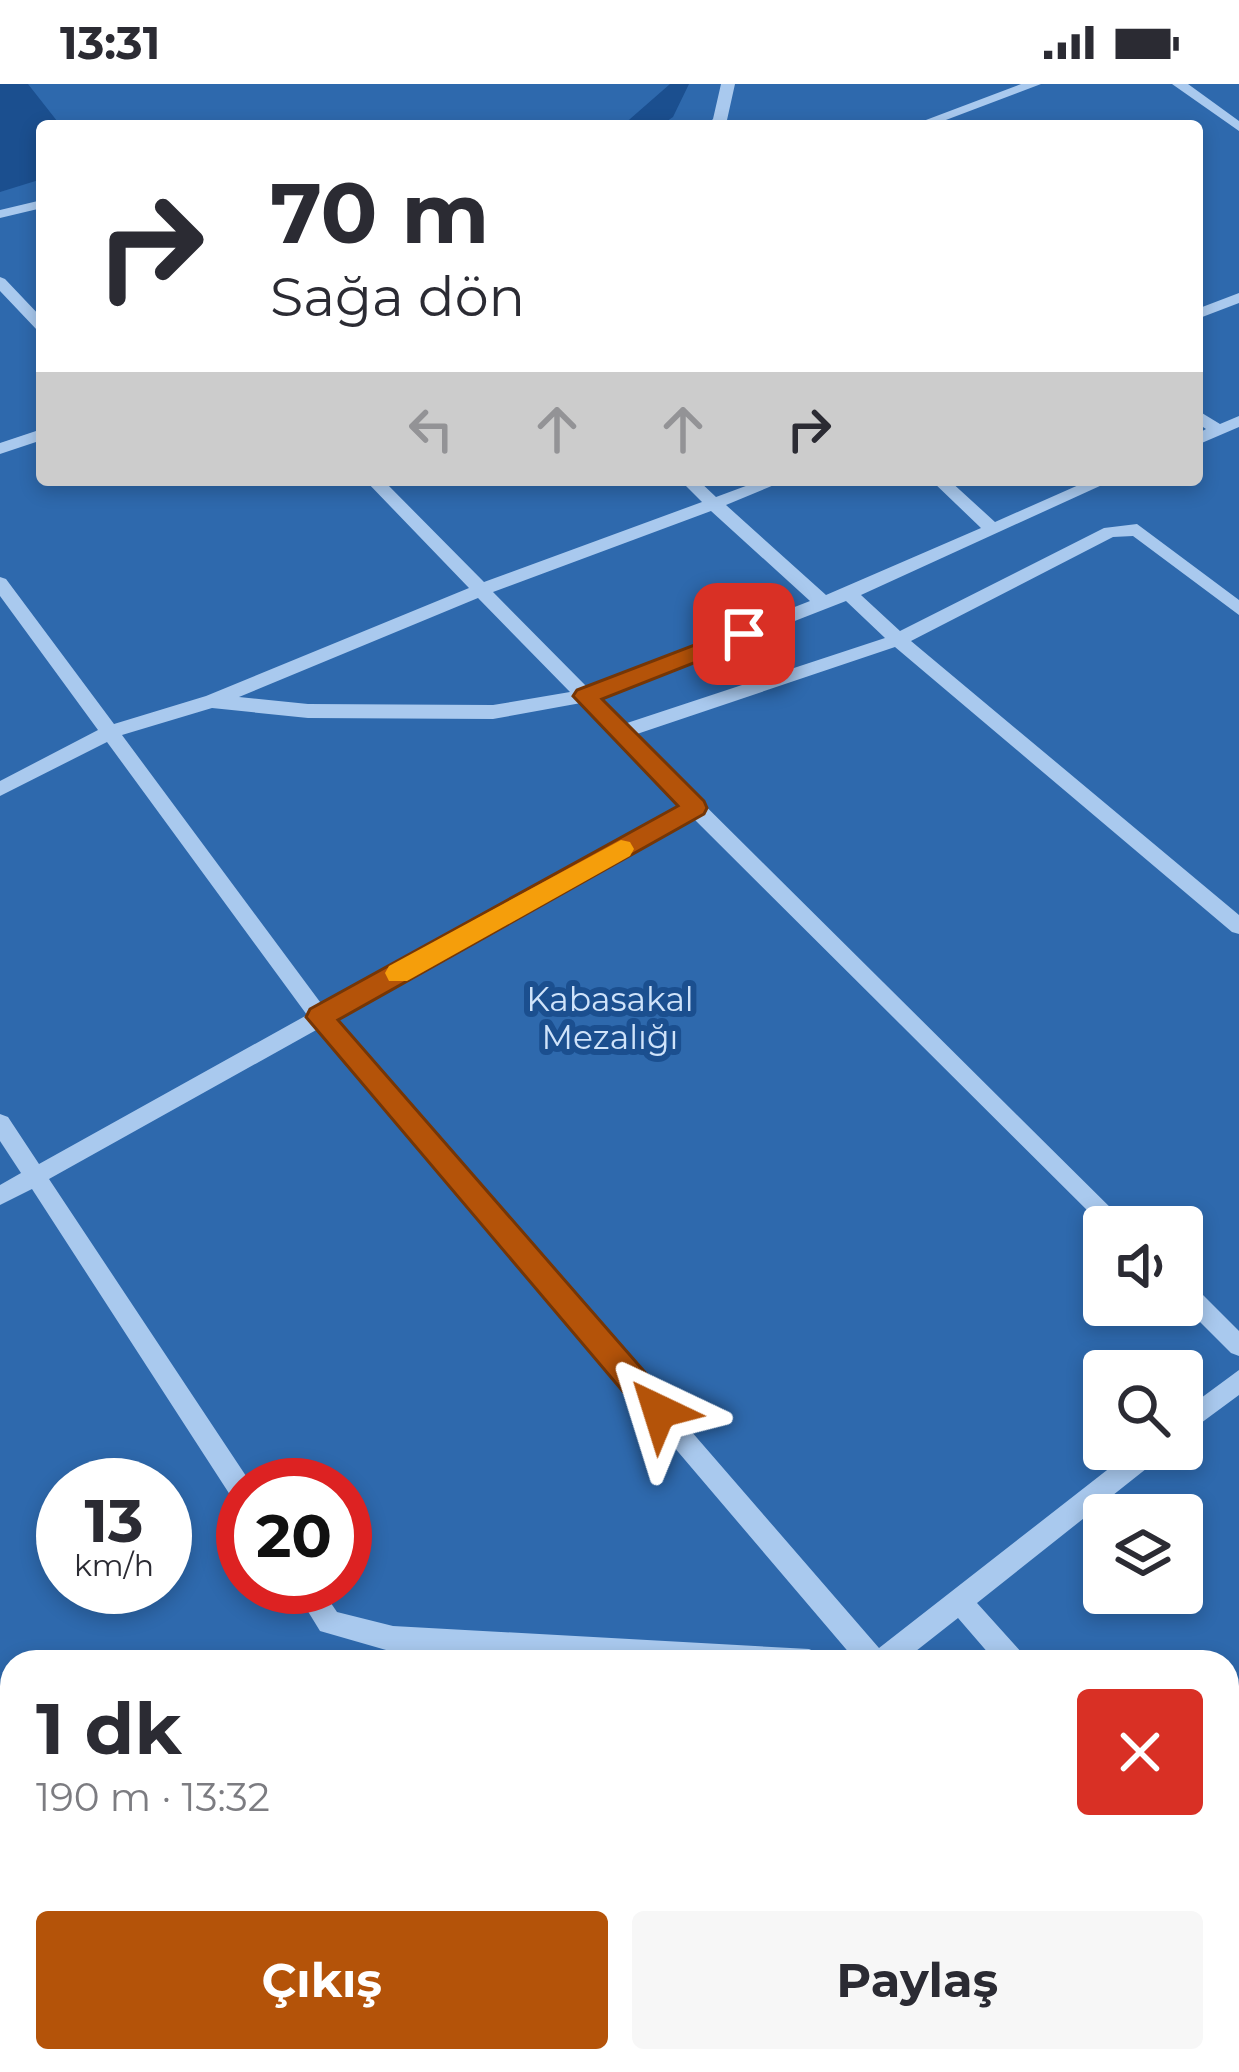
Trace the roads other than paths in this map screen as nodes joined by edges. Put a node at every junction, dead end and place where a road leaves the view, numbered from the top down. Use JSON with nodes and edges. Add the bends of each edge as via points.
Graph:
{"nodes":[{"id":1,"x":728,"y":84,"type":"edge"},
{"id":2,"x":1034,"y":84,"type":"edge"},
{"id":3,"x":1179,"y":84,"type":"edge"},
{"id":4,"x":720,"y":120,"type":"edge"},
{"id":5,"x":934,"y":120,"type":"edge"},
{"id":6,"x":1239,"y":127,"type":"edge"},
{"id":7,"x":36,"y":205,"type":"edge"},
{"id":8,"x":0,"y":214,"type":"edge"},
{"id":9,"x":0,"y":282,"type":"edge"},
{"id":10,"x":1239,"y":298,"type":"edge"},
{"id":11,"x":1203,"y":312,"type":"edge"},
{"id":12,"x":36,"y":321,"type":"edge"},
{"id":13,"x":1203,"y":419,"type":"edge"},
{"id":14,"x":1239,"y":421,"type":"edge"},
{"id":15,"x":1218,"y":430,"type":"junction"},
{"id":16,"x":36,"y":436,"type":"edge"},
{"id":17,"x":1203,"y":437,"type":"edge"},
{"id":18,"x":0,"y":448,"type":"edge"},
{"id":19,"x":379,"y":486,"type":"edge"},
{"id":20,"x":694,"y":486,"type":"edge"},
{"id":21,"x":763,"y":486,"type":"edge"},
{"id":22,"x":945,"y":486,"type":"edge"},
{"id":23,"x":1092,"y":486,"type":"edge"},
{"id":24,"x":715,"y":505,"type":"junction"},
{"id":25,"x":993,"y":530,"type":"junction"},
{"id":26,"x":0,"y":583,"type":"edge"},
{"id":27,"x":480,"y":590,"type":"junction"},
{"id":28,"x":849,"y":593,"type":"junction"},
{"id":29,"x":823,"y":603,"type":"junction"},
{"id":30,"x":1239,"y":609,"type":"edge"},
{"id":31,"x":898,"y":640,"type":"junction"},
{"id":32,"x":585,"y":696,"type":"junction"},
{"id":33,"x":212,"y":701,"type":"junction"},
{"id":34,"x":620,"y":732,"type":"junction"},
{"id":35,"x":108,"y":733,"type":"junction"},
{"id":36,"x":0,"y":789,"type":"edge"},
{"id":37,"x":695,"y":808,"type":"junction"},
{"id":38,"x":1239,"y":926,"type":"edge"},
{"id":39,"x":320,"y":1017,"type":"junction"},
{"id":40,"x":0,"y":1123,"type":"edge"},
{"id":41,"x":34,"y":1177,"type":"junction"},
{"id":42,"x":0,"y":1196,"type":"edge"},
{"id":43,"x":1098,"y":1206,"type":"edge"},
{"id":44,"x":1203,"y":1310,"type":"edge"},
{"id":45,"x":1239,"y":1346,"type":"edge"},
{"id":46,"x":1239,"y":1381,"type":"edge"},
{"id":47,"x":1203,"y":1409,"type":"edge"},
{"id":48,"x":220,"y":1458,"type":"edge"},
{"id":49,"x":1126,"y":1470,"type":"edge"},
{"id":50,"x":959,"y":1602,"type":"junction"},
{"id":51,"x":324,"y":1614,"type":"edge"},
{"id":52,"x":592,"y":1650,"type":"edge"},
{"id":53,"x":868,"y":1650,"type":"edge"},
{"id":54,"x":894,"y":1650,"type":"edge"},
{"id":55,"x":1002,"y":1650,"type":"edge"}],
"edges":[{"from":1,"to":4,"type":"lane"},
{"from":2,"to":5,"type":"lane"},
{"from":3,"to":6,"type":"lane"},
{"from":7,"to":8,"type":"lane"},
{"from":9,"to":12,"type":"lane"},
{"from":10,"to":11,"type":"lane"},
{"from":13,"to":15,"type":"lane"},
{"from":14,"to":15,"type":"lane"},
{"from":15,"to":17,"type":"lane"},
{"from":16,"to":18,"type":"lane"},
{"from":19,"to":27,"type":"lane"},
{"from":20,"to":24,"type":"lane"},
{"from":21,"to":24,"type":"lane"},
{"from":22,"to":25,"type":"lane"},
{"from":23,"to":25,"type":"lane"},
{"from":24,"to":27,"type":"lane"},
{"from":24,"to":29,"type":"lane"},
{"from":25,"to":28,"type":"lane"},
{"from":26,"to":35,"type":"lane"},
{"from":27,"to":32,"type":"lane"},
{"from":27,"to":33,"type":"lane"},
{"from":28,"to":29,"type":"lane"},
{"from":28,"to":31,"type":"lane"},
{"from":29,"to":32,"type":"lane"},
{"from":30,"to":31,"type":"lane","via":[[1137,530],[1110,532]]},
{"from":31,"to":34,"type":"lane"},
{"from":31,"to":38,"type":"lane"},
{"from":32,"to":33,"type":"lane","via":[[493,712],[308,711]]},
{"from":32,"to":34,"type":"lane"},
{"from":33,"to":35,"type":"lane"},
{"from":34,"to":37,"type":"lane"},
{"from":35,"to":36,"type":"lane"},
{"from":35,"to":39,"type":"lane"},
{"from":37,"to":39,"type":"lane"},
{"from":37,"to":43,"type":"lane"},
{"from":39,"to":41,"type":"lane"},
{"from":39,"to":53,"type":"lane"},
{"from":40,"to":41,"type":"lane"},
{"from":41,"to":42,"type":"lane"},
{"from":41,"to":48,"type":"lane"},
{"from":44,"to":45,"type":"lane"},
{"from":46,"to":47,"type":"lane"},
{"from":49,"to":50,"type":"lane"},
{"from":50,"to":54,"type":"lane"},
{"from":50,"to":55,"type":"lane"},
{"from":51,"to":52,"type":"lane","via":[[393,1639]]}]}
